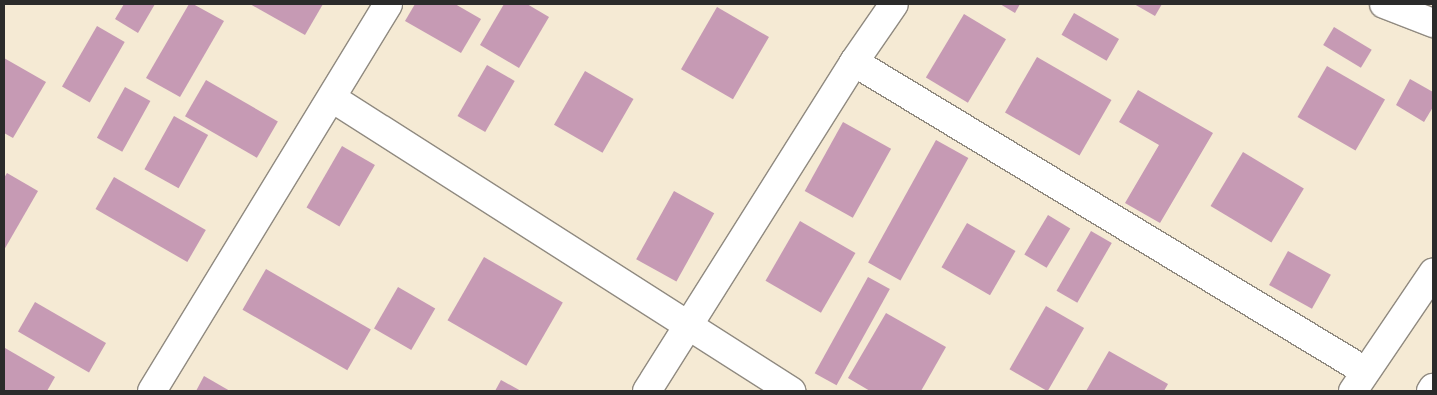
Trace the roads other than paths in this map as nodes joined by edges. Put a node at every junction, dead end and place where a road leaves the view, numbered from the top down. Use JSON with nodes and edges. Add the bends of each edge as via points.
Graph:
{"nodes":[{"id":1,"x":388,"y":4,"type":"edge"},
{"id":2,"x":894,"y":4,"type":"edge"},
{"id":3,"x":1384,"y":4,"type":"edge"},
{"id":4,"x":1433,"y":23,"type":"edge"},
{"id":5,"x":854,"y":62,"type":"junction"},
{"id":6,"x":332,"y":98,"type":"junction"},
{"id":7,"x":1433,"y":273,"type":"edge"},
{"id":8,"x":689,"y":326,"type":"junction"},
{"id":9,"x":1359,"y":381,"type":"edge"},
{"id":10,"x":1433,"y":388,"type":"edge"},
{"id":11,"x":152,"y":391,"type":"edge"},
{"id":12,"x":646,"y":391,"type":"edge"},
{"id":13,"x":791,"y":391,"type":"edge"},
{"id":14,"x":1431,"y":391,"type":"edge"}],
"edges":[{"from":1,"to":6,"type":"street"},
{"from":2,"to":5,"type":"street"},
{"from":3,"to":4,"type":"street"},
{"from":5,"to":8,"type":"street"},
{"from":5,"to":9,"type":"street"},
{"from":6,"to":8,"type":"street"},
{"from":6,"to":11,"type":"street"},
{"from":7,"to":9,"type":"street"},
{"from":8,"to":12,"type":"street"},
{"from":8,"to":13,"type":"street"},
{"from":10,"to":14,"type":"street"}]}
